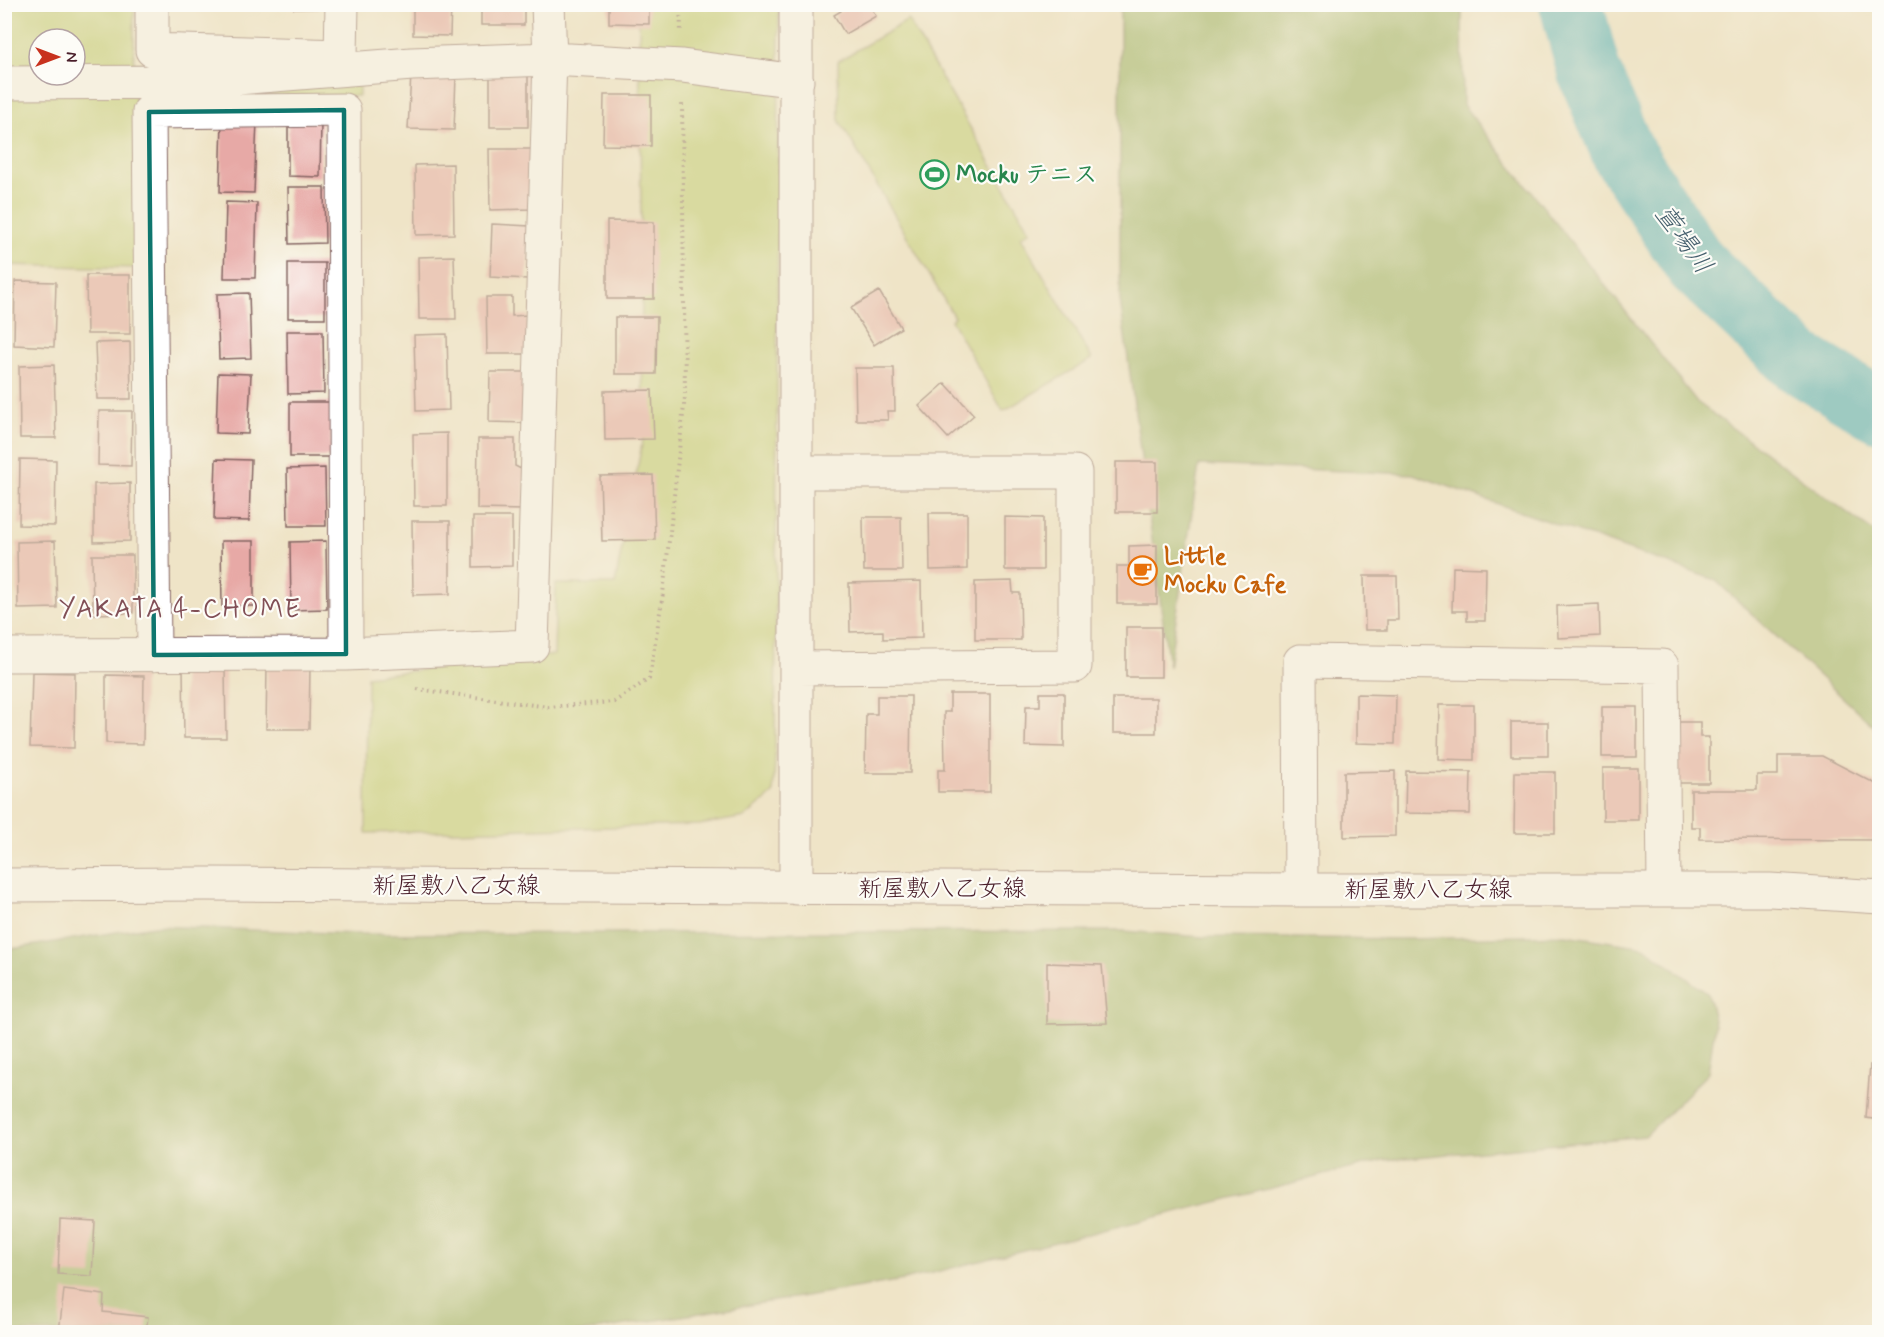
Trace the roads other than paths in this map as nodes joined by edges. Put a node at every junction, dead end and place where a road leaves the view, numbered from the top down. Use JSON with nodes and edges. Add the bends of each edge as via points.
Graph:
{"nodes":[{"id":1,"x":152,"y":4,"type":"edge"},
{"id":2,"x":342,"y":4,"type":"edge"},
{"id":3,"x":548,"y":4,"type":"edge"},
{"id":4,"x":796,"y":4,"type":"edge"},
{"id":5,"x":549,"y":59,"type":"junction"},
{"id":6,"x":797,"y":81,"type":"junction"},
{"id":7,"x":4,"y":82,"type":"edge"},
{"id":8,"x":797,"y":472,"type":"junction"},
{"id":9,"x":346,"y":654,"type":"junction"},
{"id":10,"x":4,"y":655,"type":"edge"},
{"id":11,"x":154,"y":655,"type":"junction"},
{"id":12,"x":797,"y":668,"type":"junction"},
{"id":13,"x":4,"y":885,"type":"edge"},
{"id":14,"x":796,"y":888,"type":"junction"},
{"id":15,"x":1301,"y":890,"type":"junction"},
{"id":16,"x":1664,"y":890,"type":"junction"},
{"id":17,"x":1880,"y":897,"type":"edge"}],
"edges":[{"from":1,"to":2,"type":"street","via":[[152,50],[341,56]]},
{"from":3,"to":5,"type":"street"},
{"from":4,"to":6,"type":"street"},
{"from":5,"to":6,"type":"street","via":[[682,66]]},
{"from":5,"to":7,"type":"street","via":[[412,64],[188,82]]},
{"from":5,"to":9,"type":"street","via":[[532,646]]},
{"from":6,"to":8,"type":"street"},
{"from":8,"to":12,"type":"street"},
{"from":8,"to":12,"type":"street","via":[[1075,472],[1075,666]]},
{"from":9,"to":11,"type":"street"},
{"from":9,"to":11,"type":"street","via":[[344,110],[150,112]]},
{"from":10,"to":11,"type":"street"},
{"from":12,"to":14,"type":"street"},
{"from":13,"to":14,"type":"street","name":"新屋敷八乙女線"},
{"from":14,"to":15,"type":"street","name":"新屋敷八乙女線"},
{"from":15,"to":16,"type":"street","name":"新屋敷八乙女線"},
{"from":15,"to":16,"type":"street","via":[[1300,661],[1662,666]]},
{"from":16,"to":17,"type":"street","name":"新屋敷八乙女線","via":[[1770,890]]}]}
